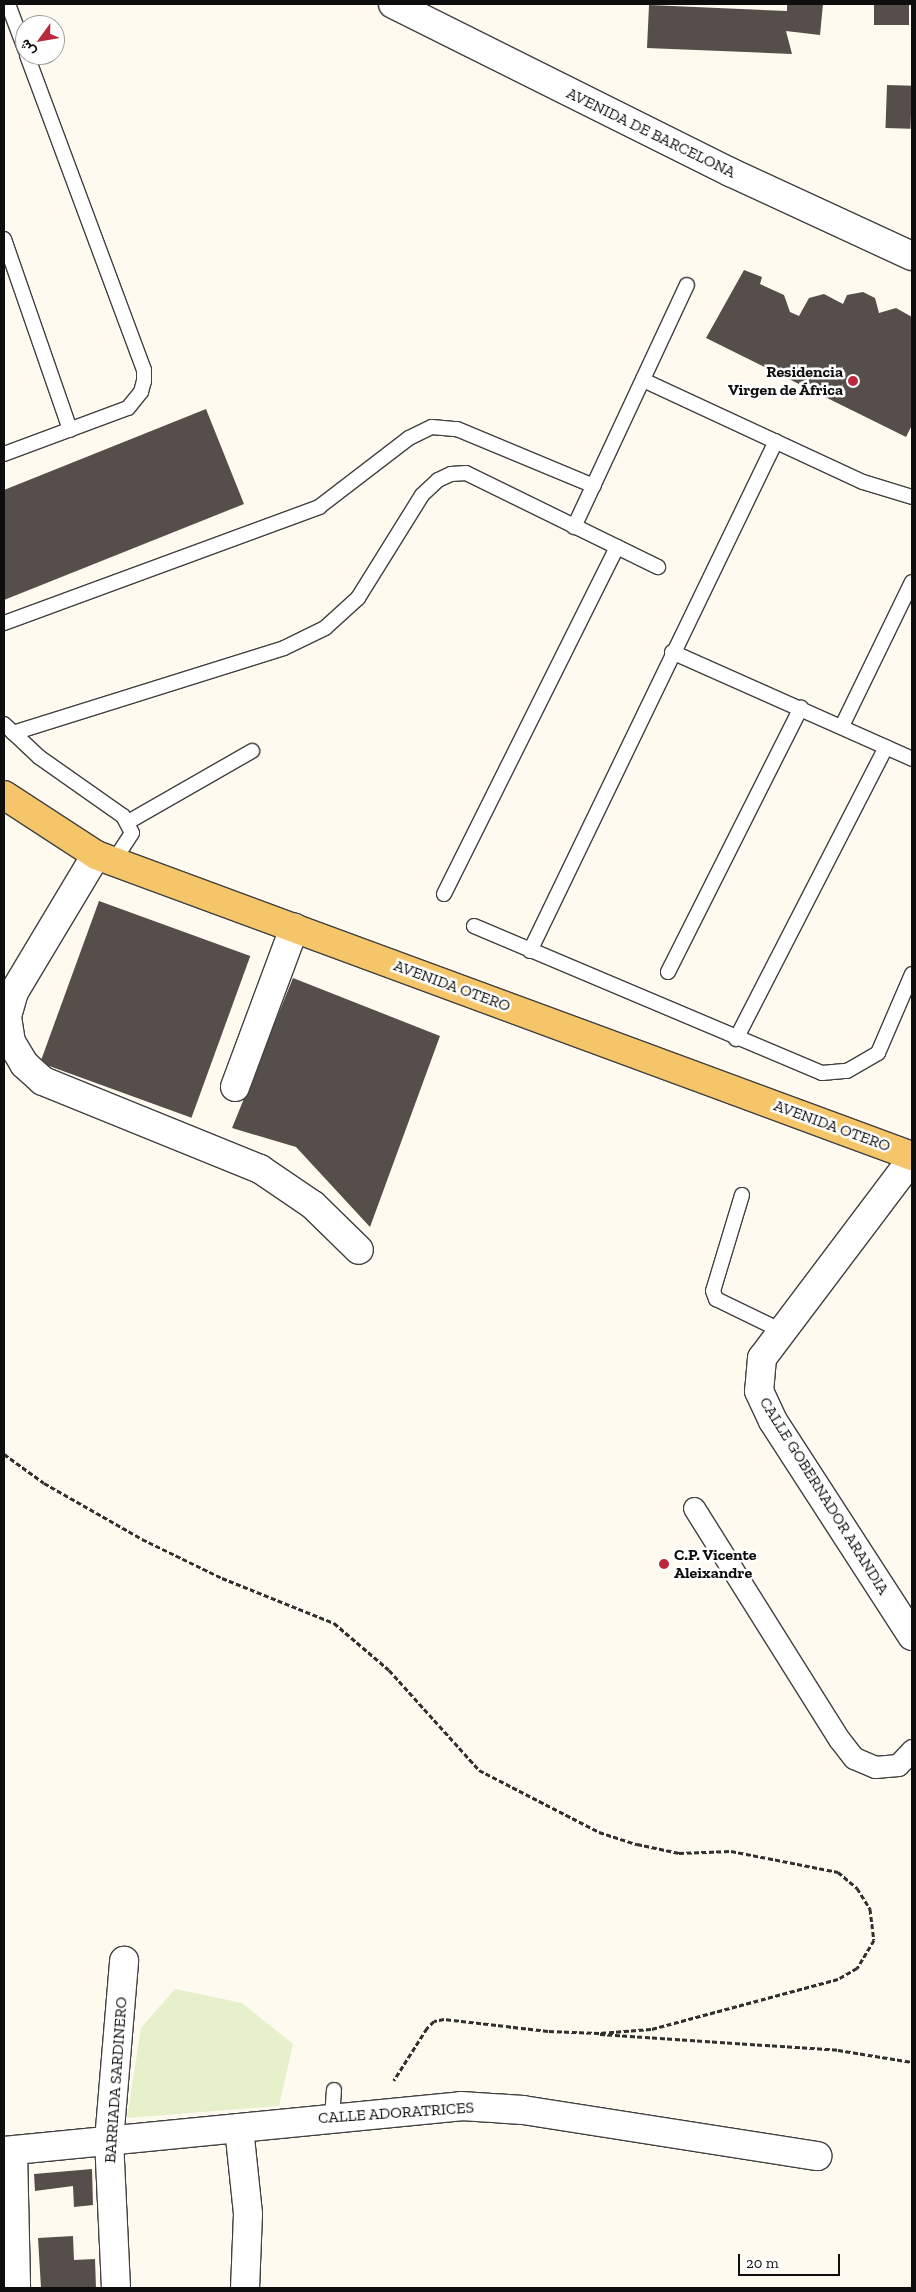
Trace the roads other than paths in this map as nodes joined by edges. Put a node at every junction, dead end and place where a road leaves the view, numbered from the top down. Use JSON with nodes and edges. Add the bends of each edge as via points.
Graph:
{"nodes":[{"id":1,"x":8,"y":4,"type":"edge"},
{"id":2,"x":393,"y":4,"type":"edge"},
{"id":3,"x":15,"y":23,"type":"edge"},
{"id":4,"x":31,"y":65,"type":"edge"},
{"id":5,"x":4,"y":239,"type":"edge"},
{"id":6,"x":912,"y":256,"type":"edge"},
{"id":7,"x":688,"y":285,"type":"dead end"},
{"id":8,"x":643,"y":380,"type":"junction"},
{"id":9,"x":70,"y":430,"type":"junction"},
{"id":10,"x":776,"y":441,"type":"junction"},
{"id":11,"x":4,"y":454,"type":"edge"},
{"id":12,"x":594,"y":486,"type":"junction"},
{"id":13,"x":912,"y":497,"type":"edge"},
{"id":14,"x":574,"y":526,"type":"junction"},
{"id":15,"x":617,"y":547,"type":"junction"},
{"id":16,"x":658,"y":567,"type":"dead end"},
{"id":17,"x":912,"y":582,"type":"edge"},
{"id":18,"x":4,"y":623,"type":"edge"},
{"id":19,"x":672,"y":652,"type":"junction"},
{"id":20,"x":801,"y":708,"type":"junction"},
{"id":21,"x":842,"y":726,"type":"junction"},
{"id":22,"x":8,"y":729,"type":"edge"},
{"id":23,"x":886,"y":746,"type":"junction"},
{"id":24,"x":252,"y":750,"type":"dead end"},
{"id":25,"x":912,"y":759,"type":"edge"},
{"id":26,"x":4,"y":795,"type":"edge"},
{"id":27,"x":128,"y":822,"type":"junction"},
{"id":28,"x":105,"y":858,"type":"junction"},
{"id":29,"x":444,"y":894,"type":"dead end"},
{"id":30,"x":474,"y":926,"type":"dead end"},
{"id":31,"x":294,"y":928,"type":"junction"},
{"id":32,"x":530,"y":951,"type":"junction"},
{"id":33,"x":668,"y":972,"type":"dead end"},
{"id":34,"x":912,"y":974,"type":"edge"},
{"id":35,"x":736,"y":1039,"type":"junction"},
{"id":36,"x":235,"y":1087,"type":"dead end"},
{"id":37,"x":912,"y":1158,"type":"edge"},
{"id":38,"x":742,"y":1195,"type":"dead end"},
{"id":39,"x":358,"y":1250,"type":"dead end"},
{"id":40,"x":782,"y":1331,"type":"junction"},
{"id":41,"x":694,"y":1508,"type":"dead end"},
{"id":42,"x":912,"y":1636,"type":"edge"},
{"id":43,"x":912,"y":1750,"type":"edge"},
{"id":44,"x":124,"y":1961,"type":"dead end"},
{"id":45,"x":334,"y":2090,"type":"dead end"},
{"id":46,"x":332,"y":2118,"type":"junction"},
{"id":47,"x":239,"y":2128,"type":"junction"},
{"id":48,"x":109,"y":2141,"type":"junction"},
{"id":49,"x":9,"y":2151,"type":"edge"},
{"id":50,"x":817,"y":2156,"type":"dead end"},
{"id":51,"x":16,"y":2288,"type":"edge"},
{"id":52,"x":116,"y":2288,"type":"edge"},
{"id":53,"x":245,"y":2288,"type":"edge"}],
"edges":[{"from":1,"to":3,"type":"lane"},
{"from":2,"to":6,"type":"street","name":"AVENIDA DE BARCELONA","via":[[730,172]]},
{"from":4,"to":9,"type":"lane","via":[[144,370],[141,392],[128,408]]},
{"from":5,"to":9,"type":"lane"},
{"from":7,"to":8,"type":"lane"},
{"from":8,"to":10,"type":"lane"},
{"from":8,"to":12,"type":"lane"},
{"from":9,"to":11,"type":"lane"},
{"from":10,"to":13,"type":"lane","via":[[863,482]]},
{"from":10,"to":19,"type":"lane"},
{"from":12,"to":14,"type":"lane"},
{"from":12,"to":18,"type":"lane","via":[[457,429],[432,427],[409,438],[319,506]]},
{"from":14,"to":15,"type":"lane"},
{"from":14,"to":22,"type":"lane","via":[[466,473],[451,474],[438,480],[422,495],[358,598],[325,628],[284,648]]},
{"from":15,"to":16,"type":"lane"},
{"from":15,"to":29,"type":"lane"},
{"from":17,"to":21,"type":"lane"},
{"from":19,"to":20,"type":"lane"},
{"from":19,"to":32,"type":"lane"},
{"from":20,"to":21,"type":"lane"},
{"from":20,"to":33,"type":"lane"},
{"from":21,"to":23,"type":"lane"},
{"from":22,"to":27,"type":"lane","via":[[39,757],[116,810]]},
{"from":23,"to":25,"type":"lane"},
{"from":23,"to":35,"type":"lane"},
{"from":24,"to":27,"type":"lane"},
{"from":26,"to":28,"type":"main road","name":"AVENIDA OTERO"},
{"from":27,"to":28,"type":"lane","via":[[132,833]]},
{"from":28,"to":31,"type":"main road","name":"AVENIDA OTERO"},
{"from":28,"to":39,"type":"street","via":[[14,992],[9,1025],[11,1042],[24,1064],[43,1081],[260,1169],[313,1205]]},
{"from":30,"to":32,"type":"lane"},
{"from":31,"to":36,"type":"street"},
{"from":31,"to":37,"type":"main road","name":"AVENIDA OTERO"},
{"from":32,"to":35,"type":"lane"},
{"from":34,"to":35,"type":"lane","via":[[878,1053],[847,1071],[822,1073]]},
{"from":37,"to":40,"type":"street","name":"CALLE GOBERNADOR ARANDIA"},
{"from":38,"to":40,"type":"lane","via":[[712,1291],[716,1299]]},
{"from":40,"to":42,"type":"street","name":"CALLE GOBERNADOR ARANDIA","via":[[762,1358],[759,1391],[774,1421]]},
{"from":41,"to":43,"type":"street","via":[[839,1740],[854,1758],[875,1767],[898,1765]]},
{"from":44,"to":48,"type":"street","name":"BARRIADA SARDINERO"},
{"from":45,"to":46,"type":"lane"},
{"from":46,"to":47,"type":"street","name":"CALLE ADORATRICES"},
{"from":46,"to":50,"type":"street","name":"CALLE ADORATRICES","via":[[461,2106],[491,2107]]},
{"from":47,"to":48,"type":"street","name":"CALLE ADORATRICES"},
{"from":47,"to":53,"type":"street","via":[[248,2214]]},
{"from":48,"to":49,"type":"street","name":"CALLE ADORATRICES"},
{"from":48,"to":52,"type":"street","name":"BARRIADA SARDINERO"},
{"from":49,"to":51,"type":"street"}]}
